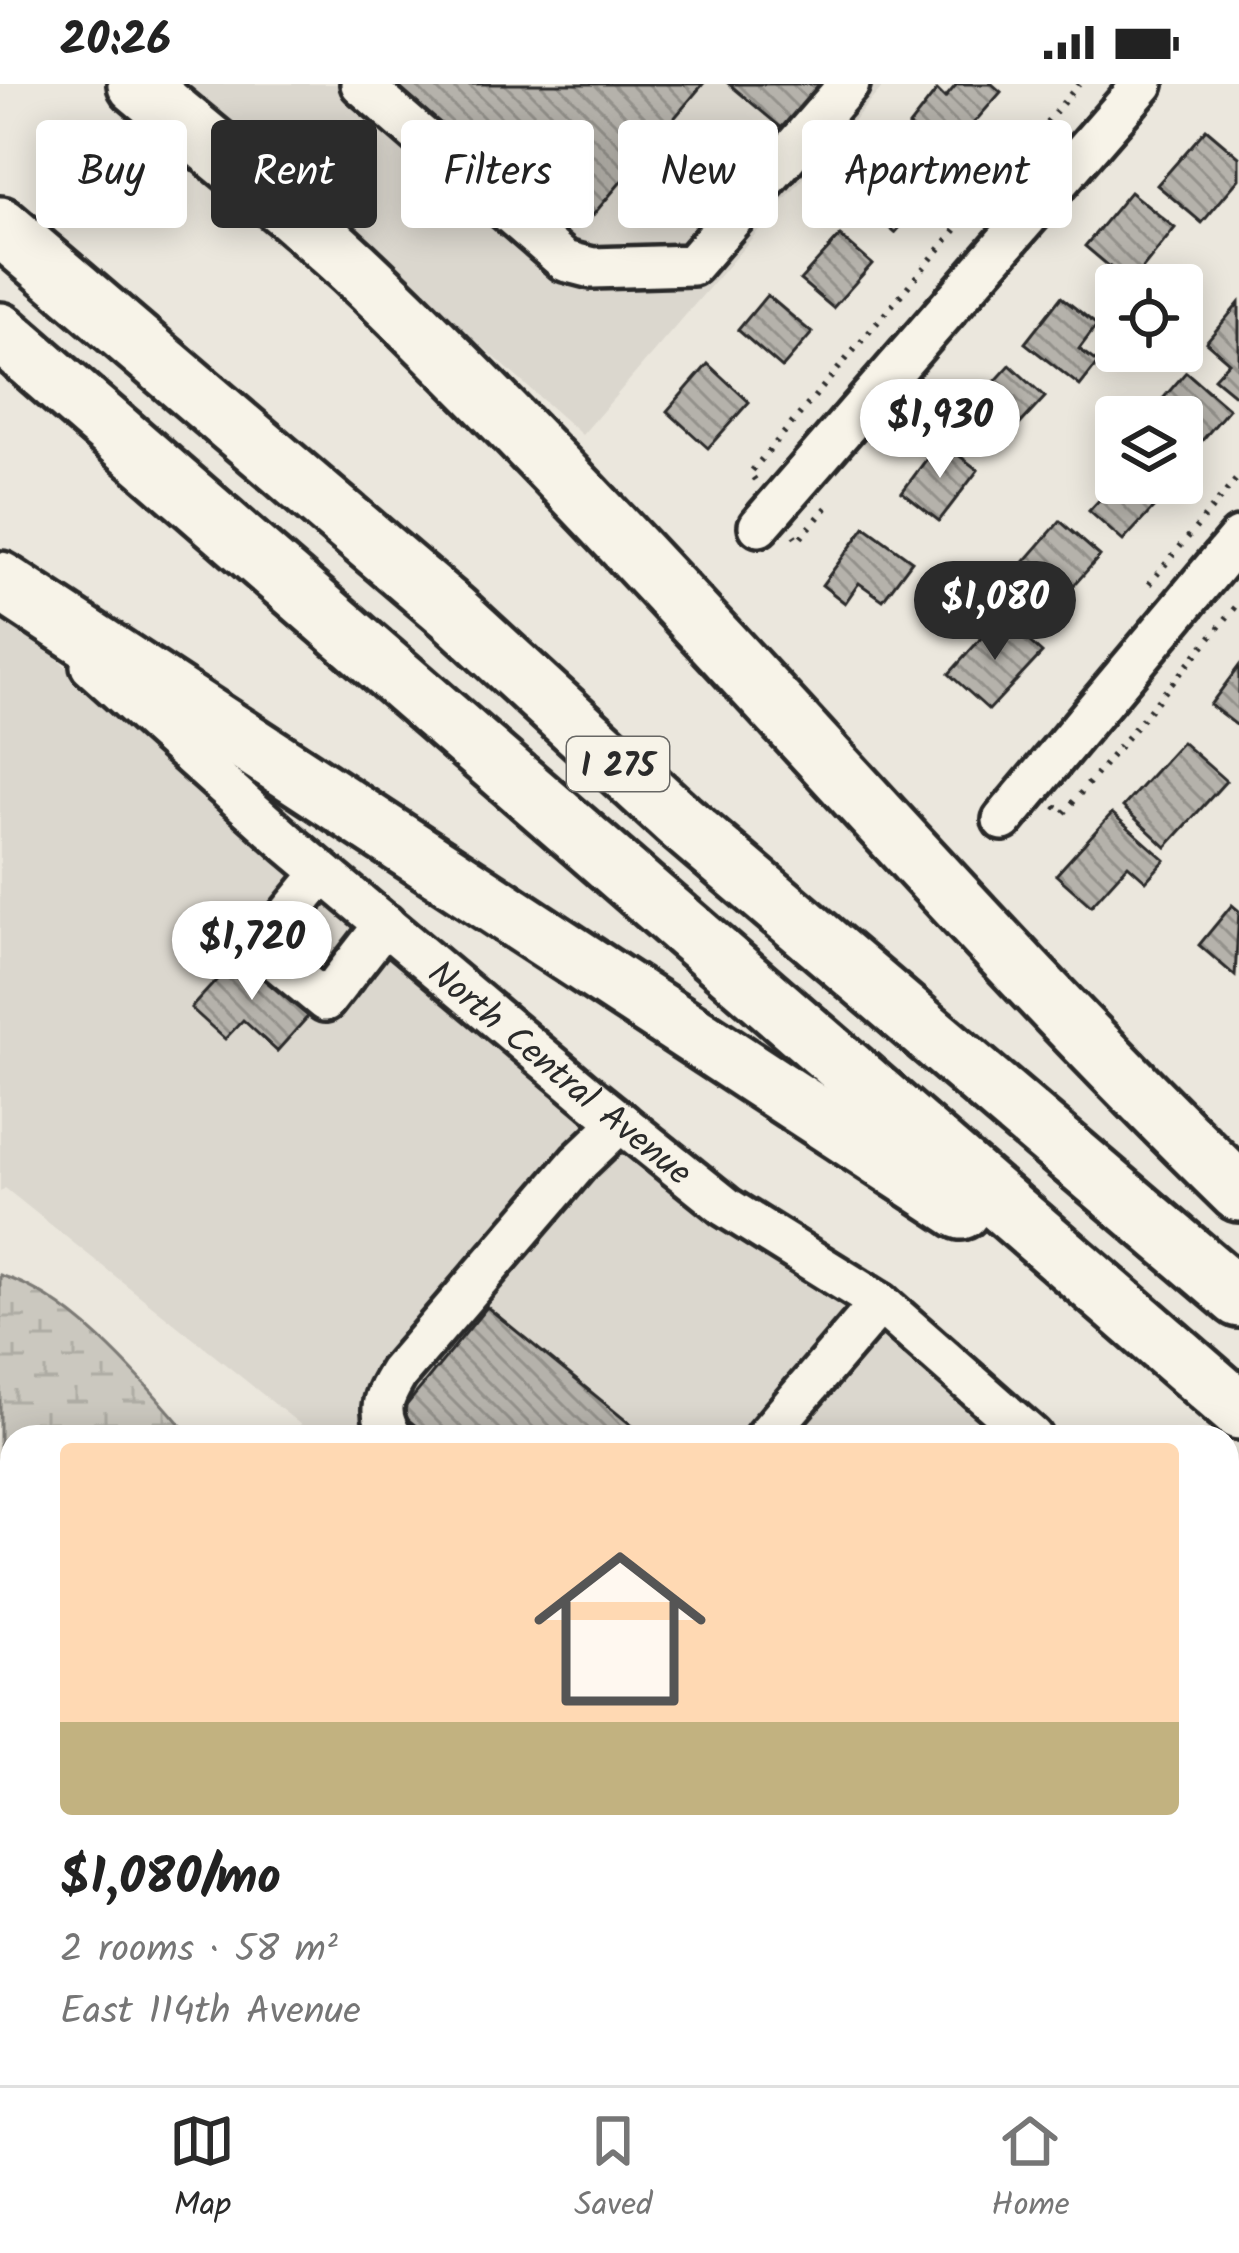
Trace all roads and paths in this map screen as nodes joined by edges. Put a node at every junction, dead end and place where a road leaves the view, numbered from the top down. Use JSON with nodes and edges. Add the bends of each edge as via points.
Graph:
{"nodes":[{"id":1,"x":137,"y":84,"type":"edge"},
{"id":2,"x":361,"y":84,"type":"edge"},
{"id":3,"x":849,"y":84,"type":"edge"},
{"id":4,"x":1079,"y":84,"type":"edge"},
{"id":5,"x":1143,"y":84,"type":"edge"},
{"id":6,"x":0,"y":226,"type":"edge"},
{"id":7,"x":0,"y":332,"type":"edge"},
{"id":8,"x":766,"y":517,"type":"joint"},
{"id":9,"x":1239,"y":538,"type":"edge"},
{"id":10,"x":0,"y":583,"type":"edge"},
{"id":11,"x":1003,"y":820,"type":"dead end"},
{"id":12,"x":323,"y":873,"type":"junction"},
{"id":13,"x":385,"y":925,"type":"junction"},
{"id":14,"x":607,"y":1111,"type":"junction"},
{"id":15,"x":1239,"y":1192,"type":"edge"},
{"id":16,"x":1239,"y":1298,"type":"edge"},
{"id":17,"x":880,"y":1303,"type":"junction"},
{"id":18,"x":1130,"y":1320,"type":"junction"},
{"id":19,"x":1239,"y":1410,"type":"edge"},
{"id":20,"x":384,"y":1425,"type":"edge"},
{"id":21,"x":775,"y":1425,"type":"edge"},
{"id":22,"x":1018,"y":1425,"type":"edge"}],
"edges":[{"from":1,"to":15,"type":"highway","via":[[370,283]]},
{"from":2,"to":3,"type":"street","via":[[565,261],[592,268],[692,265]]},
{"from":4,"to":8,"type":"path","via":[[750,473]]},
{"from":5,"to":8,"type":"street"},
{"from":6,"to":16,"type":"highway","number":"I 275"},
{"from":7,"to":18,"type":"highway","number":"I 275"},
{"from":9,"to":11,"type":"street"},
{"from":10,"to":12,"type":"street","name":"North Central Avenue"},
{"from":10,"to":18,"type":"highway"},
{"from":12,"to":13,"type":"street","name":"North Central Avenue"},
{"from":12,"to":13,"type":"street","via":[[261,948],[325,1000]]},
{"from":13,"to":14,"type":"street","name":"North Central Avenue"},
{"from":14,"to":17,"type":"street","name":"North Central Avenue","via":[[726,1207]]},
{"from":14,"to":20,"type":"street","via":[[579,1162],[398,1373],[381,1402]]},
{"from":17,"to":21,"type":"street"},
{"from":17,"to":22,"type":"street","name":"North Central Avenue"},
{"from":18,"to":19,"type":"highway","number":"I 275"}]}
